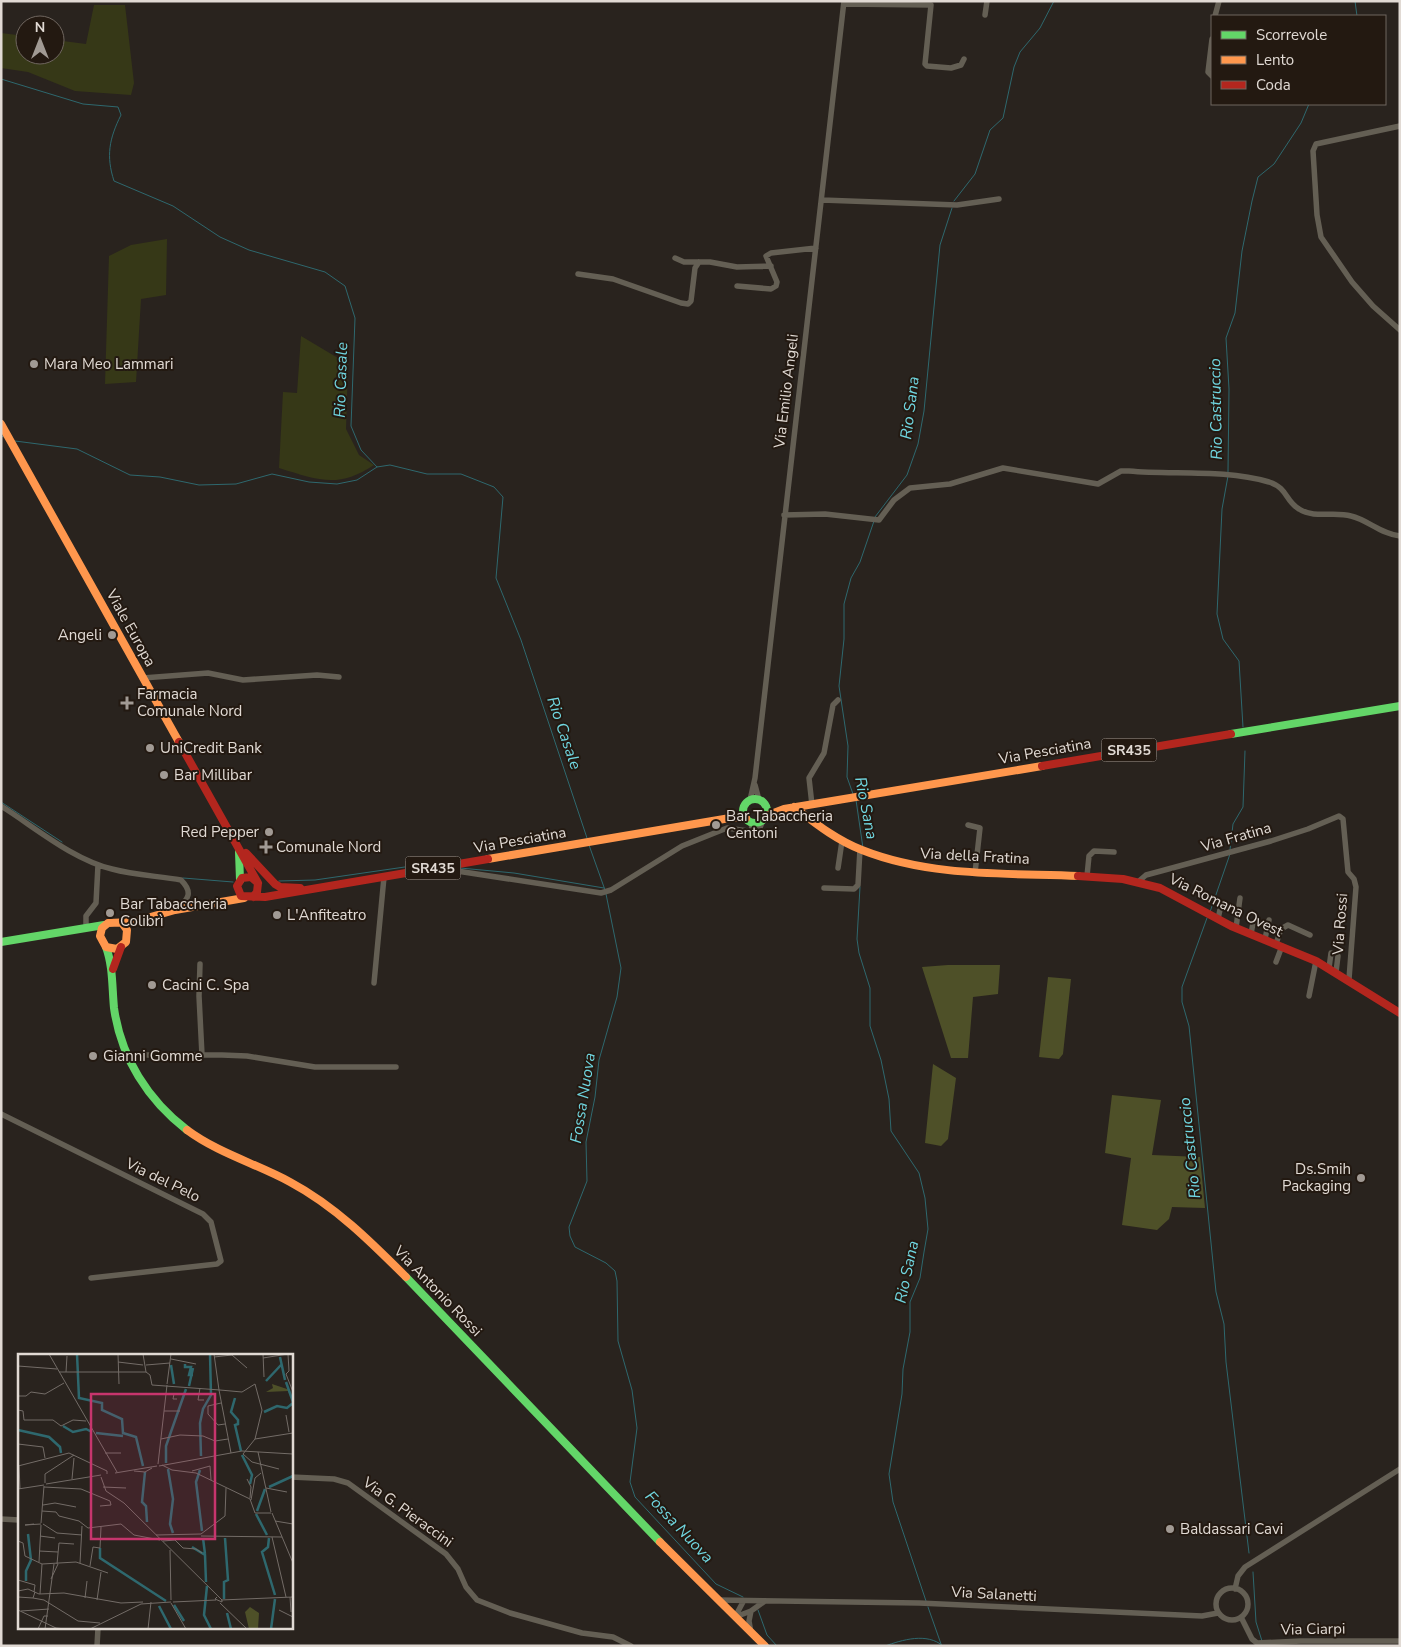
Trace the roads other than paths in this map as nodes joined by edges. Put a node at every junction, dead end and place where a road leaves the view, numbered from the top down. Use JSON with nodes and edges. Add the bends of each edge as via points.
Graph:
{"nodes":[{"id":1,"x":987,"y":1,"type":"edge"},
{"id":2,"x":1219,"y":1,"type":"edge"},
{"id":3,"x":844,"y":2,"type":"edge"},
{"id":4,"x":931,"y":3,"type":"edge"},
{"id":5,"x":985,"y":15,"type":"dead end"},
{"id":6,"x":1215,"y":15,"type":"edge"},
{"id":7,"x":1211,"y":47,"type":"edge"},
{"id":8,"x":964,"y":59,"type":"dead end"},
{"id":9,"x":1211,"y":75,"type":"edge"},
{"id":10,"x":1400,"y":126,"type":"edge"},
{"id":11,"x":999,"y":199,"type":"dead end"},
{"id":12,"x":822,"y":200,"type":"junction"},
{"id":13,"x":816,"y":248,"type":"junction"},
{"id":14,"x":675,"y":258,"type":"dead end"},
{"id":15,"x":698,"y":262,"type":"junction"},
{"id":16,"x":771,"y":266,"type":"junction"},
{"id":17,"x":578,"y":274,"type":"dead end"},
{"id":18,"x":737,"y":286,"type":"dead end"},
{"id":19,"x":1400,"y":330,"type":"edge"},
{"id":20,"x":1,"y":424,"type":"edge"},
{"id":21,"x":784,"y":515,"type":"junction"},
{"id":22,"x":1400,"y":536,"type":"edge"},
{"id":23,"x":339,"y":677,"type":"dead end"},
{"id":24,"x":143,"y":678,"type":"junction"},
{"id":25,"x":838,"y":700,"type":"dead end"},
{"id":26,"x":1400,"y":706,"type":"edge"},
{"id":27,"x":754,"y":783,"type":"junction"},
{"id":28,"x":750,"y":800,"type":"junction"},
{"id":29,"x":762,"y":802,"type":"junction"},
{"id":30,"x":812,"y":804,"type":"junction"},
{"id":31,"x":1,"y":806,"type":"edge"},
{"id":32,"x":794,"y":807,"type":"junction"},
{"id":33,"x":784,"y":809,"type":"junction"},
{"id":34,"x":1339,"y":816,"type":"joint"},
{"id":35,"x":746,"y":817,"type":"junction"},
{"id":36,"x":765,"y":818,"type":"junction"},
{"id":37,"x":968,"y":825,"type":"dead end"},
{"id":38,"x":750,"y":832,"type":"junction"},
{"id":39,"x":842,"y":841,"type":"junction"},
{"id":40,"x":237,"y":845,"type":"junction"},
{"id":41,"x":862,"y":850,"type":"junction"},
{"id":42,"x":1114,"y":852,"type":"dead end"},
{"id":43,"x":98,"y":865,"type":"junction"},
{"id":44,"x":450,"y":865,"type":"junction"},
{"id":45,"x":838,"y":868,"type":"dead end"},
{"id":46,"x":975,"y":873,"type":"junction"},
{"id":47,"x":1087,"y":876,"type":"junction"},
{"id":48,"x":384,"y":877,"type":"junction"},
{"id":49,"x":1139,"y":881,"type":"junction"},
{"id":50,"x":238,"y":883,"type":"junction"},
{"id":51,"x":258,"y":883,"type":"junction"},
{"id":52,"x":315,"y":888,"type":"junction"},
{"id":53,"x":824,"y":888,"type":"dead end"},
{"id":54,"x":284,"y":894,"type":"junction"},
{"id":55,"x":253,"y":897,"type":"junction"},
{"id":56,"x":244,"y":898,"type":"junction"},
{"id":57,"x":1240,"y":898,"type":"dead end"},
{"id":58,"x":211,"y":904,"type":"junction"},
{"id":59,"x":1220,"y":905,"type":"dead end"},
{"id":60,"x":175,"y":910,"type":"junction"},
{"id":61,"x":1212,"y":915,"type":"junction"},
{"id":62,"x":148,"y":918,"type":"junction"},
{"id":63,"x":1269,"y":920,"type":"dead end"},
{"id":64,"x":1253,"y":923,"type":"dead end"},
{"id":65,"x":122,"y":924,"type":"junction"},
{"id":66,"x":104,"y":925,"type":"junction"},
{"id":67,"x":86,"y":928,"type":"junction"},
{"id":68,"x":1236,"y":928,"type":"junction"},
{"id":69,"x":77,"y":929,"type":"junction"},
{"id":70,"x":1251,"y":934,"type":"junction"},
{"id":71,"x":128,"y":935,"type":"junction"},
{"id":72,"x":1310,"y":935,"type":"dead end"},
{"id":73,"x":1265,"y":939,"type":"junction"},
{"id":74,"x":101,"y":940,"type":"junction"},
{"id":75,"x":1,"y":942,"type":"edge"},
{"id":76,"x":1279,"y":945,"type":"junction"},
{"id":77,"x":106,"y":947,"type":"junction"},
{"id":78,"x":120,"y":947,"type":"junction"},
{"id":79,"x":1331,"y":953,"type":"dead end"},
{"id":80,"x":1338,"y":956,"type":"dead end"},
{"id":81,"x":1316,"y":961,"type":"junction"},
{"id":82,"x":1276,"y":962,"type":"dead end"},
{"id":83,"x":200,"y":964,"type":"dead end"},
{"id":84,"x":1332,"y":970,"type":"junction"},
{"id":85,"x":112,"y":971,"type":"junction"},
{"id":86,"x":1349,"y":979,"type":"junction"},
{"id":87,"x":374,"y":983,"type":"dead end"},
{"id":88,"x":1309,"y":996,"type":"dead end"},
{"id":89,"x":1400,"y":1013,"type":"edge"},
{"id":90,"x":128,"y":1055,"type":"junction"},
{"id":91,"x":202,"y":1055,"type":"junction"},
{"id":92,"x":396,"y":1067,"type":"dead end"},
{"id":93,"x":1,"y":1114,"type":"edge"},
{"id":94,"x":92,"y":1278,"type":"dead end"},
{"id":95,"x":1400,"y":1469,"type":"edge"},
{"id":96,"x":292,"y":1477,"type":"edge"},
{"id":97,"x":1,"y":1519,"type":"edge"},
{"id":98,"x":18,"y":1520,"type":"edge"},
{"id":99,"x":1235,"y":1589,"type":"junction"},
{"id":100,"x":767,"y":1599,"type":"junction"},
{"id":101,"x":718,"y":1600,"type":"junction"},
{"id":102,"x":743,"y":1602,"type":"junction"},
{"id":103,"x":751,"y":1610,"type":"junction"},
{"id":104,"x":1218,"y":1613,"type":"junction"},
{"id":105,"x":735,"y":1617,"type":"junction"},
{"id":106,"x":1241,"y":1617,"type":"junction"},
{"id":107,"x":98,"y":1630,"type":"edge"},
{"id":108,"x":752,"y":1633,"type":"junction"},
{"id":109,"x":1400,"y":1641,"type":"edge"},
{"id":110,"x":97,"y":1646,"type":"edge"},
{"id":111,"x":631,"y":1646,"type":"edge"},
{"id":112,"x":764,"y":1646,"type":"edge"}],
"edges":[{"from":1,"to":5,"type":"street"},
{"from":2,"to":6,"type":"street"},
{"from":3,"to":4,"type":"street"},
{"from":3,"to":12,"type":"street","name":"Via Emilio Angeli"},
{"from":4,"to":8,"type":"street","via":[[925,64],[950,68],[961,65]]},
{"from":7,"to":9,"type":"street","via":[[1208,72]]},
{"from":10,"to":19,"type":"street","via":[[1316,144],[1312,151],[1321,237],[1352,282]]},
{"from":11,"to":12,"type":"street","via":[[954,205]]},
{"from":12,"to":13,"type":"street","name":"Via Emilio Angeli"},
{"from":13,"to":16,"type":"street","via":[[771,253],[766,256]]},
{"from":13,"to":21,"type":"street","name":"Via Emilio Angeli"},
{"from":14,"to":15,"type":"street"},
{"from":15,"to":16,"type":"street","via":[[737,267]]},
{"from":15,"to":17,"type":"street","via":[[688,304],[613,279]]},
{"from":16,"to":18,"type":"street","via":[[777,282],[771,289]]},
{"from":20,"to":24,"type":"main road","name":"Viale Europa"},
{"from":21,"to":22,"type":"street","via":[[825,514],[876,519],[910,488],[950,484],[1003,468],[1098,484],[1122,471],[1129,471],[1232,476],[1262,481],[1281,487],[1300,510],[1354,516],[1386,533]]},
{"from":21,"to":27,"type":"street","name":"Via Emilio Angeli"},
{"from":23,"to":24,"type":"street","via":[[317,675],[243,680],[208,673]]},
{"from":24,"to":40,"type":"main road","name":"Viale Europa"},
{"from":25,"to":30,"type":"street","via":[[833,705],[824,753],[809,778]]},
{"from":26,"to":30,"type":"main road","name":"Via Pesciatina","number":"SR435"},
{"from":27,"to":28,"type":"street","name":"Via Emilio Angeli"},
{"from":27,"to":29,"type":"street","name":"Via Emilio Angeli"},
{"from":28,"to":29,"type":"main road","name":"Via Pesciatina","number":"SR435"},
{"from":28,"to":35,"type":"main road","name":"Via Pesciatina","number":"SR435"},
{"from":29,"to":33,"type":"main road","name":"Via Pesciatina","number":"SR435"},
{"from":29,"to":36,"type":"main road"},
{"from":30,"to":32,"type":"main road","name":"Via Pesciatina","number":"SR435"},
{"from":31,"to":43,"type":"street"},
{"from":32,"to":33,"type":"main road","name":"Via Pesciatina","number":"SR435"},
{"from":32,"to":39,"type":"main road","name":"Via della Fratina"},
{"from":33,"to":36,"type":"main road","name":"Via Pesciatina","number":"SR435"},
{"from":34,"to":49,"type":"street","name":"Via Fratina","via":[[1308,829],[1146,875]]},
{"from":34,"to":86,"type":"street","name":"Via Rossi","via":[[1343,819],[1348,872],[1356,887]]},
{"from":35,"to":36,"type":"main road","name":"Via Pesciatina","number":"SR435","via":[[757,823]]},
{"from":35,"to":38,"type":"street","via":[[752,827]]},
{"from":35,"to":44,"type":"main road","name":"Via Pesciatina","number":"SR435"},
{"from":36,"to":38,"type":"street","via":[[759,830]]},
{"from":37,"to":46,"type":"street","via":[[980,828]]},
{"from":38,"to":44,"type":"street","via":[[727,828],[682,846],[601,893],[457,872]]},
{"from":39,"to":41,"type":"main road","name":"Via della Fratina"},
{"from":39,"to":45,"type":"street"},
{"from":40,"to":50,"type":"main road","name":"Viale Europa","via":[[241,865]]},
{"from":40,"to":51,"type":"main road","name":"Viale Europa"},
{"from":40,"to":52,"type":"main road","name":"Viale Europa","via":[[275,884],[286,888]]},
{"from":41,"to":46,"type":"main road","name":"Via della Fratina","via":[[909,866]]},
{"from":41,"to":53,"type":"street","via":[[858,885],[854,889]]},
{"from":42,"to":47,"type":"street","via":[[1094,851],[1089,856]]},
{"from":43,"to":60,"type":"street","via":[[181,880],[188,887],[189,894],[187,901]]},
{"from":43,"to":67,"type":"street","via":[[96,903],[86,916]]},
{"from":44,"to":48,"type":"main road","name":"Via Pesciatina","number":"SR435"},
{"from":46,"to":47,"type":"main road","name":"Via della Fratina"},
{"from":47,"to":49,"type":"main road","name":"Via della Fratina"},
{"from":48,"to":52,"type":"main road","name":"Via Pesciatina","number":"SR435"},
{"from":48,"to":87,"type":"street"},
{"from":49,"to":61,"type":"main road","name":"Via Romana Ovest","via":[[1181,896]]},
{"from":50,"to":51,"type":"main road","via":[[248,877]]},
{"from":50,"to":56,"type":"main road","via":[[238,892]]},
{"from":50,"to":58,"type":"main road","name":"Via Pesciatina","number":"SR435","via":[[226,896]]},
{"from":51,"to":54,"type":"main road"},
{"from":51,"to":55,"type":"main road"},
{"from":52,"to":54,"type":"main road","name":"Via Pesciatina","number":"SR435"},
{"from":54,"to":55,"type":"main road","name":"Via Pesciatina","number":"SR435"},
{"from":55,"to":56,"type":"main road","name":"Via Pesciatina","number":"SR435"},
{"from":56,"to":58,"type":"main road","name":"Via Pesciatina","number":"SR435"},
{"from":57,"to":68,"type":"street"},
{"from":58,"to":60,"type":"main road","name":"Via Pesciatina","number":"SR435"},
{"from":59,"to":61,"type":"street"},
{"from":60,"to":62,"type":"main road","name":"Via Pesciatina","number":"SR435"},
{"from":61,"to":68,"type":"main road","name":"Via Romana Ovest"},
{"from":62,"to":65,"type":"main road","name":"Via Pesciatina","number":"SR435"},
{"from":62,"to":71,"type":"main road","name":"Via Pesciatina","number":"SR435"},
{"from":63,"to":73,"type":"street"},
{"from":64,"to":70,"type":"street"},
{"from":65,"to":66,"type":"main road","name":"Via Pesciatina","number":"SR435","via":[[115,921]]},
{"from":65,"to":71,"type":"main road"},
{"from":66,"to":67,"type":"main road","name":"Via Pesciatina","number":"SR435"},
{"from":66,"to":74,"type":"main road","via":[[100,932]]},
{"from":67,"to":69,"type":"main road","name":"Via Pesciatina","number":"SR435"},
{"from":68,"to":70,"type":"main road","name":"Via Romana Ovest"},
{"from":69,"to":74,"type":"main road"},
{"from":69,"to":75,"type":"main road","name":"Via Pesciatina","number":"SR435"},
{"from":70,"to":73,"type":"main road","name":"Via Romana Ovest"},
{"from":71,"to":78,"type":"main road","name":"Via Pesciatina","number":"SR435"},
{"from":72,"to":76,"type":"street","via":[[1288,925],[1281,929]]},
{"from":73,"to":76,"type":"main road","name":"Via Romana Ovest"},
{"from":74,"to":77,"type":"main road"},
{"from":76,"to":81,"type":"main road","name":"Via Romana Ovest"},
{"from":76,"to":82,"type":"street"},
{"from":77,"to":78,"type":"main road"},
{"from":77,"to":85,"type":"main road"},
{"from":78,"to":85,"type":"main road","name":"Via Pesciatina"},
{"from":79,"to":84,"type":"street"},
{"from":80,"to":84,"type":"street"},
{"from":81,"to":84,"type":"main road","name":"Via Romana Ovest"},
{"from":81,"to":88,"type":"street"},
{"from":83,"to":91,"type":"street","via":[[198,996]]},
{"from":84,"to":86,"type":"main road","name":"Via Romana Ovest"},
{"from":85,"to":90,"type":"main road","name":"Via Antonio Rossi","via":[[115,1010]]},
{"from":86,"to":89,"type":"main road","name":"Via Romana Ovest"},
{"from":90,"to":91,"type":"street"},
{"from":90,"to":101,"type":"main road","name":"Via Antonio Rossi","via":[[152,1097],[185,1128],[220,1150],[308,1192],[367,1240]]},
{"from":91,"to":92,"type":"street","via":[[247,1056],[314,1067]]},
{"from":93,"to":94,"type":"street","name":"Via del Pelo","via":[[203,1214],[211,1222],[221,1261],[217,1264]]},
{"from":95,"to":99,"type":"street","via":[[1245,1567],[1238,1576]]},
{"from":96,"to":111,"type":"street","name":"Via G. Pieraccini","via":[[348,1484],[446,1554],[471,1594],[486,1604],[582,1633],[613,1637]]},
{"from":97,"to":98,"type":"street"},
{"from":99,"to":104,"type":"street","via":[[1220,1593],[1216,1603]]},
{"from":99,"to":106,"type":"street","via":[[1247,1598],[1247,1609]]},
{"from":100,"to":102,"type":"street","name":"Via Salanetti"},
{"from":100,"to":103,"type":"street"},
{"from":100,"to":104,"type":"street","name":"Via Salanetti","via":[[1202,1616]]},
{"from":101,"to":102,"type":"street","name":"Via Salanetti"},
{"from":101,"to":105,"type":"main road","name":"Via Antonio Rossi"},
{"from":102,"to":105,"type":"street"},
{"from":103,"to":105,"type":"street"},
{"from":103,"to":108,"type":"street"},
{"from":104,"to":106,"type":"street","via":[[1232,1620]]},
{"from":105,"to":108,"type":"main road","name":"Via Antonio Rossi"},
{"from":106,"to":109,"type":"street","name":"Via Ciarpi","via":[[1252,1639],[1263,1643]]},
{"from":107,"to":110,"type":"street"},
{"from":108,"to":112,"type":"main road","name":"Via Antonio Rossi"}]}
